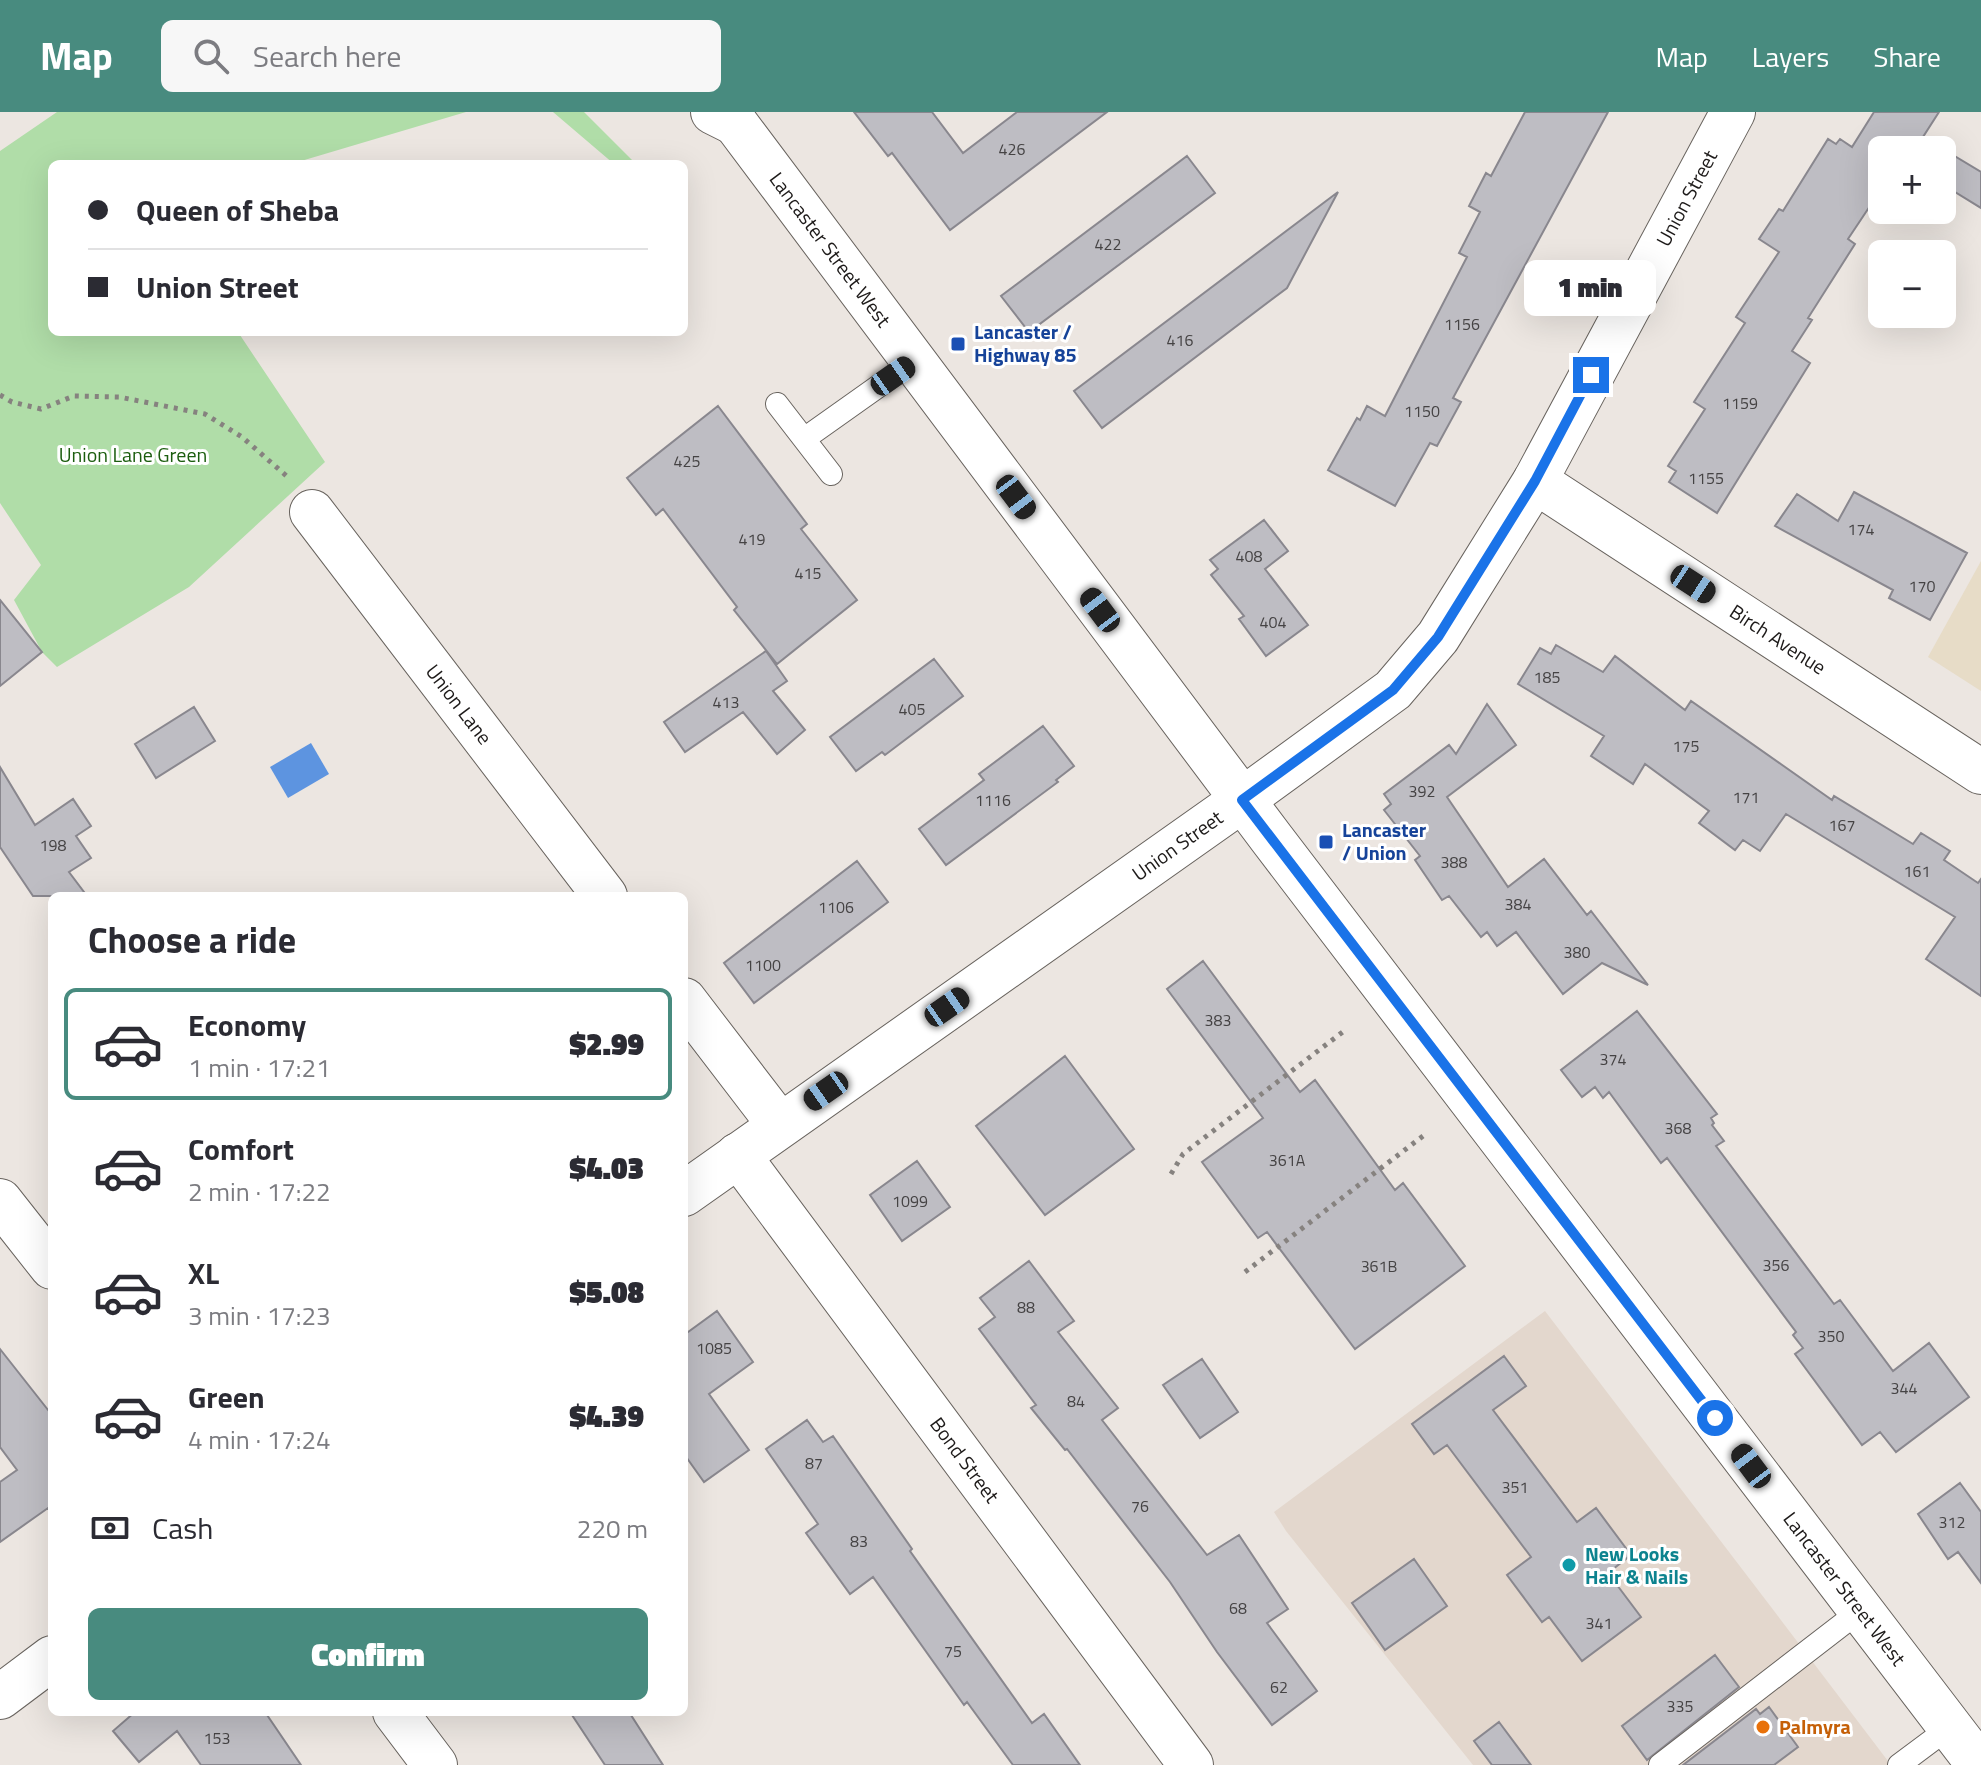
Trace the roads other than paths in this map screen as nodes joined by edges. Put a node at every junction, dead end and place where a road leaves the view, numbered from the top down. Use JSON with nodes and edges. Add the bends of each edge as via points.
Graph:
{"nodes":[{"id":1,"x":1733,"y":112,"type":"edge"},
{"id":2,"x":725,"y":116,"type":"edge"},
{"id":3,"x":914,"y":361,"type":"junction"},
{"id":4,"x":777,"y":404,"type":"dead end"},
{"id":5,"x":804,"y":439,"type":"junction"},
{"id":6,"x":831,"y":474,"type":"dead end"},
{"id":7,"x":1535,"y":481,"type":"junction"},
{"id":8,"x":312,"y":512,"type":"road end"},
{"id":9,"x":1981,"y":772,"type":"edge"},
{"id":10,"x":1242,"y":800,"type":"junction"},
{"id":11,"x":602,"y":892,"type":"edge"},
{"id":12,"x":688,"y":1005,"type":"edge"},
{"id":13,"x":779,"y":1124,"type":"junction"},
{"id":14,"x":738,"y":1155,"type":"junction"},
{"id":15,"x":688,"y":1191,"type":"edge"},
{"id":16,"x":0,"y":1201,"type":"edge"},
{"id":17,"x":48,"y":1262,"type":"edge"},
{"id":18,"x":1861,"y":1610,"type":"junction"},
{"id":19,"x":48,"y":1661,"type":"edge"},
{"id":20,"x":0,"y":1697,"type":"edge"},
{"id":21,"x":398,"y":1716,"type":"edge"},
{"id":22,"x":1950,"y":1727,"type":"junction"},
{"id":23,"x":435,"y":1765,"type":"edge"},
{"id":24,"x":1191,"y":1765,"type":"edge"},
{"id":25,"x":1660,"y":1765,"type":"edge"},
{"id":26,"x":1899,"y":1765,"type":"edge"},
{"id":27,"x":1979,"y":1765,"type":"edge"}],
"edges":[{"from":1,"to":7,"type":"street","name":"Union Street"},
{"from":2,"to":3,"type":"street","name":"Lancaster Street West"},
{"from":3,"to":5,"type":"lane"},
{"from":3,"to":10,"type":"street","name":"Lancaster Street West"},
{"from":4,"to":5,"type":"lane"},
{"from":5,"to":6,"type":"lane"},
{"from":7,"to":9,"type":"street","name":"Birch Avenue"},
{"from":7,"to":10,"type":"street","name":"Union Street","via":[[1438,637],[1393,690]]},
{"from":8,"to":11,"type":"street","name":"Union Lane"},
{"from":10,"to":13,"type":"street","name":"Union Street"},
{"from":10,"to":18,"type":"street","name":"Lancaster Street West"},
{"from":12,"to":13,"type":"street"},
{"from":13,"to":14,"type":"street","name":"Union Street"},
{"from":14,"to":15,"type":"street","name":"Union Street"},
{"from":14,"to":24,"type":"street","name":"Bond Street"},
{"from":16,"to":17,"type":"street"},
{"from":18,"to":22,"type":"street","name":"Lancaster Street West"},
{"from":18,"to":25,"type":"lane"},
{"from":19,"to":20,"type":"street"},
{"from":21,"to":23,"type":"street"},
{"from":22,"to":26,"type":"lane"},
{"from":22,"to":27,"type":"street","name":"Lancaster Street West"}]}
